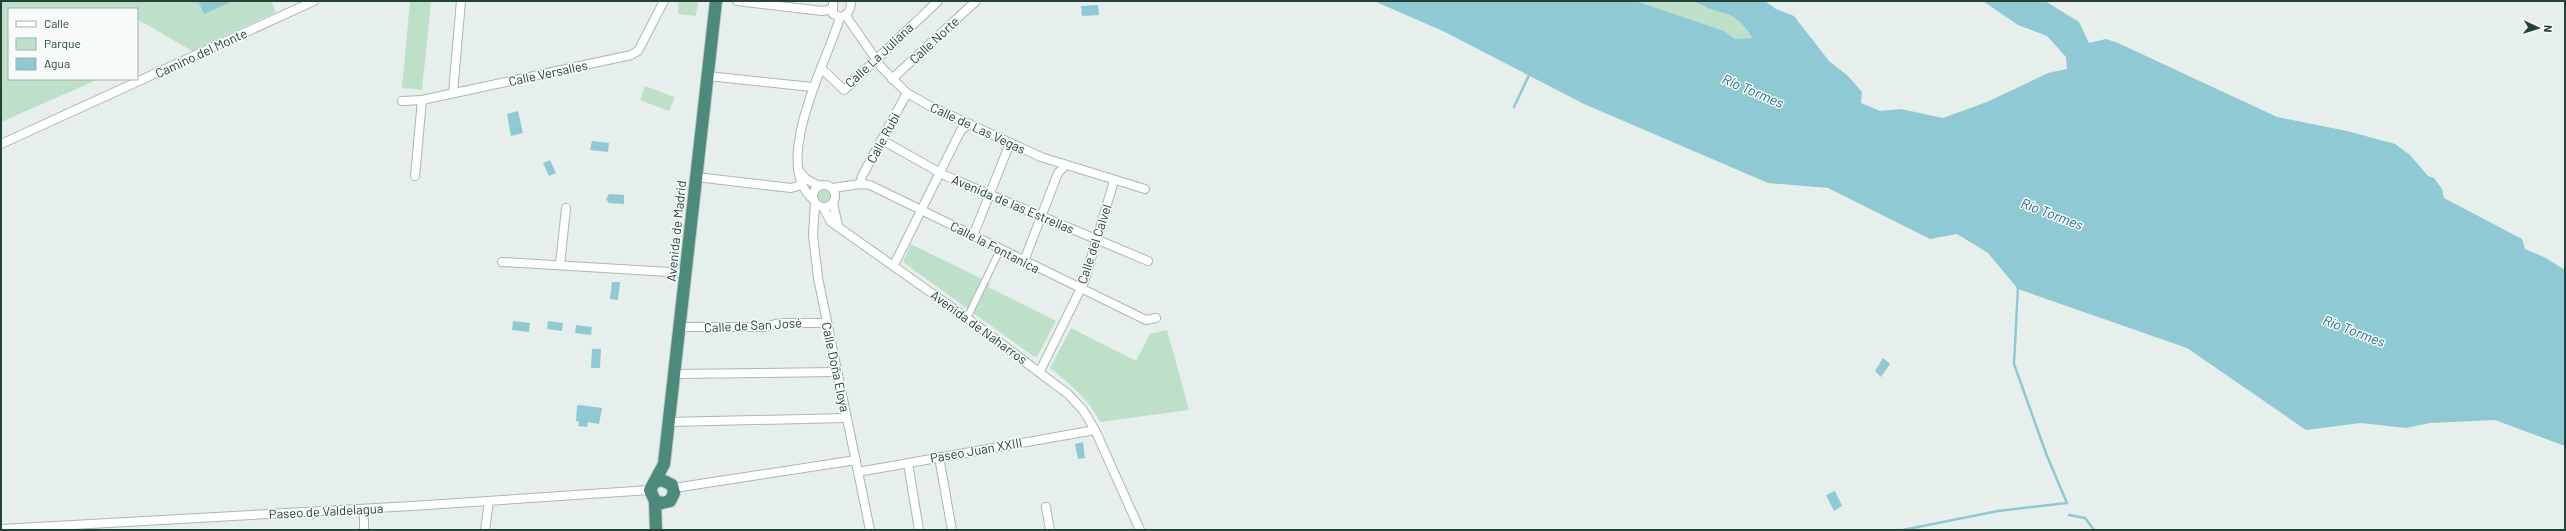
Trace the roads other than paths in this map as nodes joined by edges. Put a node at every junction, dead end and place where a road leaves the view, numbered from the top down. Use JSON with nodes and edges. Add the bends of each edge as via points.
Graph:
{"nodes":[{"id":1,"x":314,"y":1,"type":"edge"},
{"id":2,"x":462,"y":1,"type":"edge"},
{"id":3,"x":664,"y":1,"type":"edge"},
{"id":4,"x":716,"y":1,"type":"edge"},
{"id":5,"x":737,"y":1,"type":"edge"},
{"id":6,"x":852,"y":1,"type":"edge"},
{"id":7,"x":938,"y":1,"type":"edge"},
{"id":8,"x":976,"y":1,"type":"edge"},
{"id":9,"x":833,"y":5,"type":"edge"},
{"id":10,"x":843,"y":16,"type":"junction"},
{"id":11,"x":874,"y":60,"type":"junction"},
{"id":12,"x":821,"y":68,"type":"junction"},
{"id":13,"x":708,"y":76,"type":"junction"},
{"id":14,"x":892,"y":79,"type":"junction"},
{"id":15,"x":812,"y":87,"type":"junction"},
{"id":16,"x":908,"y":92,"type":"junction"},
{"id":17,"x":453,"y":93,"type":"junction"},
{"id":18,"x":422,"y":100,"type":"junction"},
{"id":19,"x":402,"y":101,"type":"dead end"},
{"id":20,"x":970,"y":124,"type":"junction"},
{"id":21,"x":882,"y":140,"type":"junction"},
{"id":22,"x":1010,"y":143,"type":"junction"},
{"id":23,"x":1,"y":144,"type":"edge"},
{"id":24,"x":1066,"y":165,"type":"junction"},
{"id":25,"x":799,"y":170,"type":"junction"},
{"id":26,"x":940,"y":171,"type":"junction"},
{"id":27,"x":414,"y":176,"type":"dead end"},
{"id":28,"x":696,"y":177,"type":"junction"},
{"id":29,"x":1114,"y":181,"type":"junction"},
{"id":30,"x":802,"y":184,"type":"junction"},
{"id":31,"x":860,"y":184,"type":"junction"},
{"id":32,"x":819,"y":186,"type":"junction"},
{"id":33,"x":833,"y":188,"type":"junction"},
{"id":34,"x":1145,"y":189,"type":"dead end"},
{"id":35,"x":990,"y":194,"type":"junction"},
{"id":36,"x":814,"y":201,"type":"junction"},
{"id":37,"x":833,"y":203,"type":"junction"},
{"id":38,"x":822,"y":207,"type":"junction"},
{"id":39,"x":566,"y":208,"type":"dead end"},
{"id":40,"x":921,"y":210,"type":"junction"},
{"id":41,"x":1042,"y":218,"type":"junction"},
{"id":42,"x":838,"y":226,"type":"junction"},
{"id":43,"x":974,"y":236,"type":"junction"},
{"id":44,"x":1096,"y":239,"type":"junction"},
{"id":45,"x":1000,"y":250,"type":"junction"},
{"id":46,"x":1148,"y":261,"type":"dead end"},
{"id":47,"x":502,"y":262,"type":"dead end"},
{"id":48,"x":1024,"y":262,"type":"junction"},
{"id":49,"x":560,"y":265,"type":"junction"},
{"id":50,"x":894,"y":265,"type":"junction"},
{"id":51,"x":686,"y":273,"type":"junction"},
{"id":52,"x":1080,"y":289,"type":"junction"},
{"id":53,"x":967,"y":318,"type":"junction"},
{"id":54,"x":1156,"y":318,"type":"dead end"},
{"id":55,"x":826,"y":323,"type":"junction"},
{"id":56,"x":680,"y":327,"type":"junction"},
{"id":57,"x":836,"y":372,"type":"junction"},
{"id":58,"x":1040,"y":372,"type":"junction"},
{"id":59,"x":674,"y":374,"type":"junction"},
{"id":60,"x":846,"y":418,"type":"junction"},
{"id":61,"x":669,"y":422,"type":"junction"},
{"id":62,"x":1095,"y":430,"type":"junction"},
{"id":63,"x":939,"y":457,"type":"junction"},
{"id":64,"x":856,"y":460,"type":"junction"},
{"id":65,"x":908,"y":462,"type":"junction"},
{"id":66,"x":664,"y":464,"type":"junction"},
{"id":67,"x":858,"y":472,"type":"junction"},
{"id":68,"x":672,"y":485,"type":"junction"},
{"id":69,"x":656,"y":494,"type":"junction"},
{"id":70,"x":489,"y":501,"type":"junction"},
{"id":71,"x":1046,"y":507,"type":"dead end"},
{"id":72,"x":364,"y":509,"type":"junction"},
{"id":73,"x":1,"y":529,"type":"edge"},
{"id":74,"x":364,"y":530,"type":"edge"},
{"id":75,"x":485,"y":530,"type":"edge"},
{"id":76,"x":656,"y":530,"type":"edge"},
{"id":77,"x":870,"y":530,"type":"edge"},
{"id":78,"x":919,"y":530,"type":"edge"},
{"id":79,"x":952,"y":530,"type":"edge"},
{"id":80,"x":1050,"y":530,"type":"edge"},
{"id":81,"x":1140,"y":530,"type":"edge"}],
"edges":[{"from":1,"to":23,"type":"street","name":"Camino del Monte"},
{"from":2,"to":17,"type":"street"},
{"from":3,"to":17,"type":"street","name":"Calle Versalles","via":[[638,51],[631,55]]},
{"from":4,"to":13,"type":"highway","name":"Avenida de Madrid"},
{"from":5,"to":9,"type":"street","via":[[822,11]]},
{"from":6,"to":10,"type":"street"},
{"from":7,"to":11,"type":"street","name":"Calle La Juliana"},
{"from":8,"to":14,"type":"street","name":"Calle Norte"},
{"from":9,"to":10,"type":"street","name":"Calle de Las Vegas","via":[[833,14]]},
{"from":10,"to":11,"type":"street","name":"Calle de Las Vegas"},
{"from":10,"to":12,"type":"street"},
{"from":11,"to":12,"type":"street","name":"Calle La Juliana","via":[[844,90]]},
{"from":11,"to":14,"type":"street","name":"Calle de Las Vegas"},
{"from":12,"to":15,"type":"street"},
{"from":13,"to":15,"type":"street"},
{"from":13,"to":28,"type":"highway","name":"Avenida de Madrid"},
{"from":14,"to":16,"type":"street","name":"Calle de Las Vegas"},
{"from":15,"to":25,"type":"street","via":[[801,126]]},
{"from":16,"to":20,"type":"street","name":"Calle de Las Vegas"},
{"from":16,"to":21,"type":"street","name":"Calle Rubí"},
{"from":17,"to":18,"type":"street","name":"Calle Versalles"},
{"from":18,"to":19,"type":"street","name":"Calle Versalles"},
{"from":18,"to":27,"type":"street"},
{"from":20,"to":22,"type":"street","name":"Calle de Las Vegas"},
{"from":20,"to":26,"type":"street","via":[[961,130]]},
{"from":21,"to":26,"type":"street","name":"Avenida de las Estrellas"},
{"from":21,"to":31,"type":"street","name":"Calle Rubí"},
{"from":22,"to":24,"type":"street","name":"Calle de Las Vegas"},
{"from":22,"to":35,"type":"street"},
{"from":24,"to":29,"type":"street","name":"Calle de Las Vegas"},
{"from":24,"to":41,"type":"street","via":[[1058,173]]},
{"from":25,"to":30,"type":"street"},
{"from":25,"to":32,"type":"street","via":[[806,179]]},
{"from":26,"to":35,"type":"street","name":"Avenida de las Estrellas","via":[[946,176]]},
{"from":26,"to":40,"type":"street"},
{"from":28,"to":30,"type":"street","via":[[791,188]]},
{"from":28,"to":51,"type":"highway","name":"Avenida de Madrid"},
{"from":29,"to":34,"type":"street","name":"Calle de Las Vegas"},
{"from":29,"to":44,"type":"street","name":"Calle del Calvel"},
{"from":30,"to":36,"type":"street"},
{"from":31,"to":33,"type":"street","name":"Calle la Fontanica"},
{"from":31,"to":40,"type":"street","name":"Calle la Fontanica","via":[[870,185]]},
{"from":32,"to":33,"type":"street"},
{"from":32,"to":36,"type":"street","via":[[813,192]]},
{"from":33,"to":37,"type":"street","via":[[836,196]]},
{"from":35,"to":41,"type":"street","name":"Avenida de las Estrellas"},
{"from":35,"to":43,"type":"street"},
{"from":36,"to":38,"type":"street"},
{"from":36,"to":55,"type":"street","name":"Calle Doña Eloya","via":[[813,235]]},
{"from":37,"to":38,"type":"street"},
{"from":37,"to":42,"type":"street"},
{"from":38,"to":42,"type":"street","name":"Avenida de Naharros","via":[[828,218]]},
{"from":39,"to":49,"type":"street"},
{"from":40,"to":43,"type":"street","name":"Calle la Fontanica"},
{"from":40,"to":50,"type":"street"},
{"from":41,"to":44,"type":"street","name":"Avenida de las Estrellas"},
{"from":41,"to":48,"type":"street"},
{"from":42,"to":50,"type":"street","name":"Avenida de Naharros"},
{"from":43,"to":45,"type":"street","name":"Calle la Fontanica"},
{"from":44,"to":46,"type":"street","name":"Avenida de las Estrellas"},
{"from":44,"to":52,"type":"street","name":"Calle del Calvel"},
{"from":45,"to":48,"type":"street","name":"Calle la Fontanica"},
{"from":45,"to":53,"type":"street"},
{"from":47,"to":49,"type":"street"},
{"from":48,"to":52,"type":"street","name":"Calle la Fontanica"},
{"from":49,"to":51,"type":"street"},
{"from":50,"to":53,"type":"street","name":"Avenida de Naharros"},
{"from":51,"to":56,"type":"highway","name":"Avenida de Madrid"},
{"from":52,"to":54,"type":"street","name":"Calle la Fontanica","via":[[1146,320]]},
{"from":52,"to":58,"type":"street","name":"Calle del Calvel"},
{"from":53,"to":58,"type":"street","name":"Avenida de Naharros"},
{"from":55,"to":56,"type":"street","name":"Calle de San José","via":[[779,323],[765,327]]},
{"from":55,"to":57,"type":"street","name":"Calle Doña Eloya"},
{"from":56,"to":59,"type":"highway","name":"Avenida de Madrid"},
{"from":57,"to":59,"type":"street"},
{"from":57,"to":60,"type":"street","name":"Calle Doña Eloya"},
{"from":58,"to":62,"type":"street","name":"Avenida de Naharros","via":[[1072,398]]},
{"from":59,"to":61,"type":"highway","name":"Avenida de Madrid"},
{"from":60,"to":61,"type":"street"},
{"from":60,"to":64,"type":"street","name":"Calle Doña Eloya"},
{"from":61,"to":66,"type":"highway","name":"Avenida de Madrid"},
{"from":62,"to":63,"type":"street","name":"Paseo Juan XXIII"},
{"from":62,"to":81,"type":"street","name":"Avenida de Naharros"},
{"from":63,"to":65,"type":"street","name":"Paseo Juan XXIII"},
{"from":63,"to":79,"type":"street"},
{"from":64,"to":67,"type":"street","name":"Calle Doña Eloya"},
{"from":64,"to":68,"type":"street"},
{"from":65,"to":67,"type":"street","name":"Paseo Juan XXIII"},
{"from":65,"to":78,"type":"street"},
{"from":66,"to":68,"type":"highway","name":"Avenida de Madrid"},
{"from":66,"to":69,"type":"highway","name":"Avenida de Madrid"},
{"from":67,"to":77,"type":"street","name":"Calle Doña Eloya"},
{"from":68,"to":69,"type":"highway","via":[[662,480]]},
{"from":68,"to":69,"type":"highway","via":[[673,497]]},
{"from":69,"to":70,"type":"street","name":"Paseo de Valdelagua"},
{"from":69,"to":76,"type":"highway"},
{"from":70,"to":72,"type":"street","name":"Paseo de Valdelagua"},
{"from":70,"to":75,"type":"street"},
{"from":71,"to":80,"type":"street"},
{"from":72,"to":73,"type":"street","name":"Paseo de Valdelagua"},
{"from":72,"to":74,"type":"street"}]}
